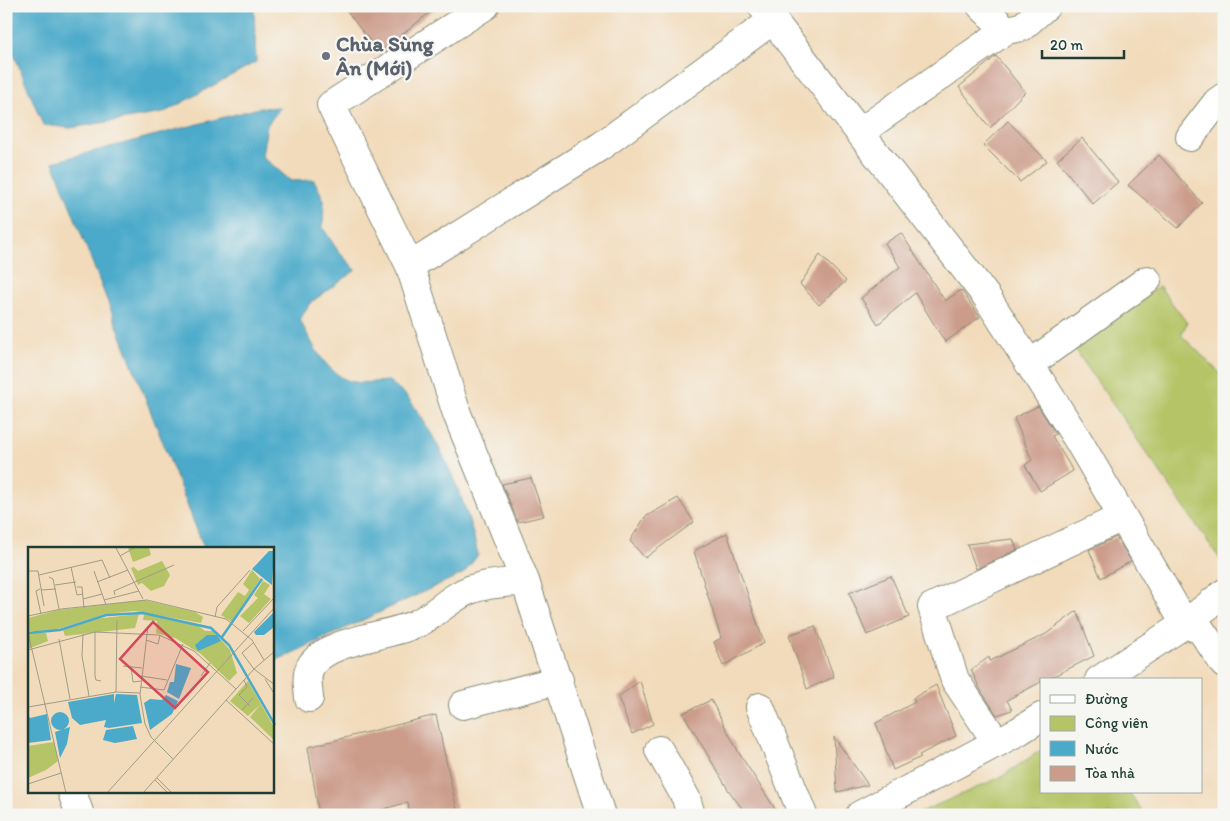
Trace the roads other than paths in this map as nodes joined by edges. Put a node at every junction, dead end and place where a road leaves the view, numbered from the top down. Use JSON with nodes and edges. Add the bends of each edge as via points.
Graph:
{"nodes":[{"id":1,"x":485,"y":6,"type":"edge"},
{"id":2,"x":981,"y":6,"type":"edge"},
{"id":3,"x":1046,"y":6,"type":"edge"},
{"id":4,"x":768,"y":13,"type":"edge"},
{"id":5,"x":1006,"y":30,"type":"junction"},
{"id":6,"x":1224,"y":97,"type":"edge"},
{"id":7,"x":860,"y":132,"type":"junction"},
{"id":8,"x":1190,"y":137,"type":"dead end"},
{"id":9,"x":410,"y":266,"type":"junction"},
{"id":10,"x":1147,"y":280,"type":"dead end"},
{"id":11,"x":1030,"y":364,"type":"junction"},
{"id":12,"x":1122,"y":517,"type":"junction"},
{"id":13,"x":525,"y":581,"type":"junction"},
{"id":14,"x":1224,"y":593,"type":"edge"},
{"id":15,"x":1185,"y":624,"type":"junction"},
{"id":16,"x":1224,"y":664,"type":"edge"},
{"id":17,"x":1101,"y":678,"type":"edge"},
{"id":18,"x":559,"y":680,"type":"junction"},
{"id":19,"x":309,"y":698,"type":"dead end"},
{"id":20,"x":463,"y":705,"type":"dead end"},
{"id":21,"x":760,"y":707,"type":"dead end"},
{"id":22,"x":1040,"y":718,"type":"edge"},
{"id":23,"x":996,"y":743,"type":"junction"},
{"id":24,"x":659,"y":750,"type":"dead end"},
{"id":25,"x":73,"y":794,"type":"edge"},
{"id":26,"x":80,"y":815,"type":"edge"},
{"id":27,"x":601,"y":815,"type":"edge"},
{"id":28,"x":691,"y":815,"type":"edge"},
{"id":29,"x":803,"y":815,"type":"edge"},
{"id":30,"x":860,"y":815,"type":"edge"}],
"edges":[{"from":1,"to":9,"type":"street","via":[[331,106]]},
{"from":2,"to":5,"type":"street"},
{"from":3,"to":5,"type":"street","via":[[1022,26]]},
{"from":4,"to":7,"type":"street"},
{"from":4,"to":9,"type":"street","via":[[601,146]]},
{"from":5,"to":7,"type":"street"},
{"from":6,"to":8,"type":"street"},
{"from":7,"to":11,"type":"street","via":[[986,296]]},
{"from":9,"to":13,"type":"street","via":[[457,414]]},
{"from":10,"to":11,"type":"street"},
{"from":11,"to":12,"type":"street"},
{"from":12,"to":15,"type":"street"},
{"from":12,"to":23,"type":"street","via":[[932,607],[955,680]]},
{"from":13,"to":18,"type":"street"},
{"from":13,"to":19,"type":"street","via":[[475,588],[453,598],[417,623],[334,649],[317,660],[308,671]]},
{"from":14,"to":15,"type":"street"},
{"from":15,"to":16,"type":"street","via":[[1201,630]]},
{"from":15,"to":17,"type":"street"},
{"from":18,"to":20,"type":"street"},
{"from":18,"to":27,"type":"street"},
{"from":21,"to":29,"type":"street"},
{"from":22,"to":23,"type":"street"},
{"from":23,"to":30,"type":"street"},
{"from":24,"to":28,"type":"street","via":[[686,798]]},
{"from":25,"to":26,"type":"street"}]}
